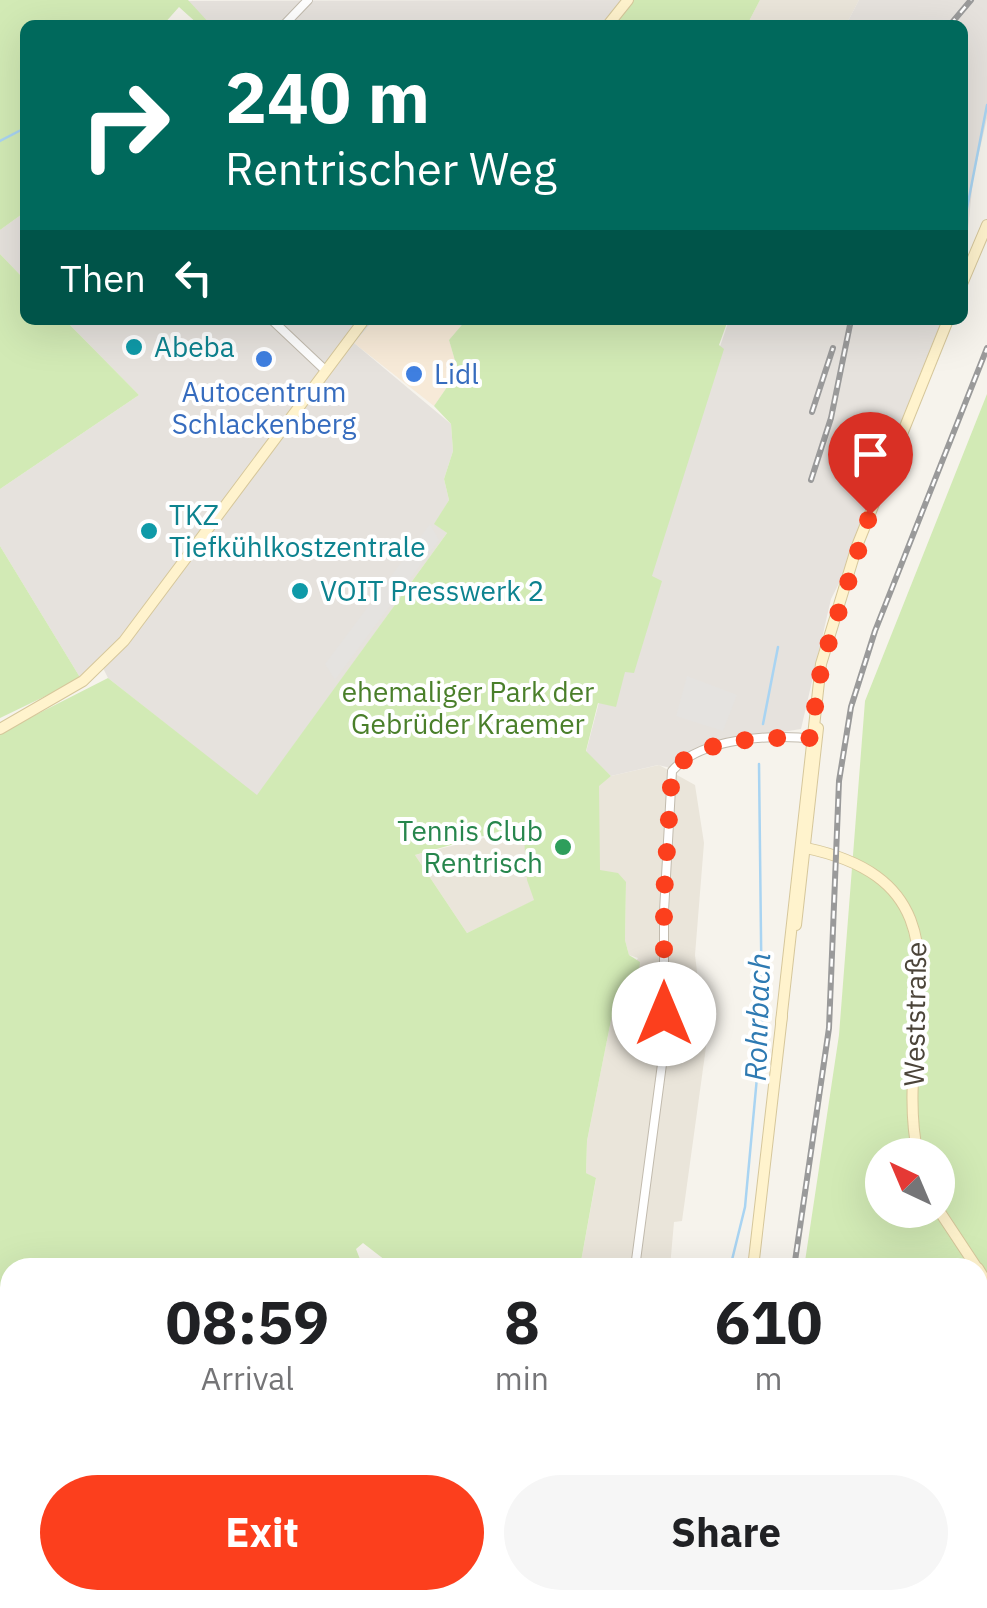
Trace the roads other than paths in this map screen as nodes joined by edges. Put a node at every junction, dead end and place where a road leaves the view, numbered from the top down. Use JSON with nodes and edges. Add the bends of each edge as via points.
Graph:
{"nodes":[{"id":1,"x":308,"y":0,"type":"edge"},
{"id":2,"x":628,"y":0,"type":"edge"},
{"id":3,"x":289,"y":20,"type":"edge"},
{"id":4,"x":612,"y":20,"type":"edge"},
{"id":5,"x":987,"y":225,"type":"edge"},
{"id":6,"x":968,"y":270,"type":"edge"},
{"id":7,"x":277,"y":325,"type":"edge"},
{"id":8,"x":360,"y":325,"type":"edge"},
{"id":9,"x":946,"y":325,"type":"edge"},
{"id":10,"x":325,"y":370,"type":"junction"},
{"id":11,"x":0,"y":729,"type":"edge"},
{"id":12,"x":814,"y":739,"type":"junction"},
{"id":13,"x":802,"y":855,"type":"junction"},
{"id":14,"x":916,"y":1138,"type":"edge"},
{"id":15,"x":951,"y":1228,"type":"edge"},
{"id":16,"x":636,"y":1258,"type":"edge"},
{"id":17,"x":754,"y":1258,"type":"edge"},
{"id":18,"x":971,"y":1258,"type":"edge"}],
"edges":[{"from":1,"to":3,"type":"street"},
{"from":2,"to":4,"type":"main road"},
{"from":5,"to":6,"type":"main road"},
{"from":7,"to":10,"type":"street"},
{"from":8,"to":10,"type":"main road"},
{"from":9,"to":12,"type":"main road","via":[[857,546],[828,648]]},
{"from":10,"to":11,"type":"main road","via":[[98,669]]},
{"from":12,"to":13,"type":"main road"},
{"from":12,"to":16,"type":"street","via":[[710,748],[672,771],[664,1048]]},
{"from":13,"to":14,"type":"main road","name":"Weststraße","via":[[834,857],[881,876],[915,919],[922,966],[912,1092]]},
{"from":13,"to":17,"type":"main road"},
{"from":15,"to":18,"type":"main road"}]}
